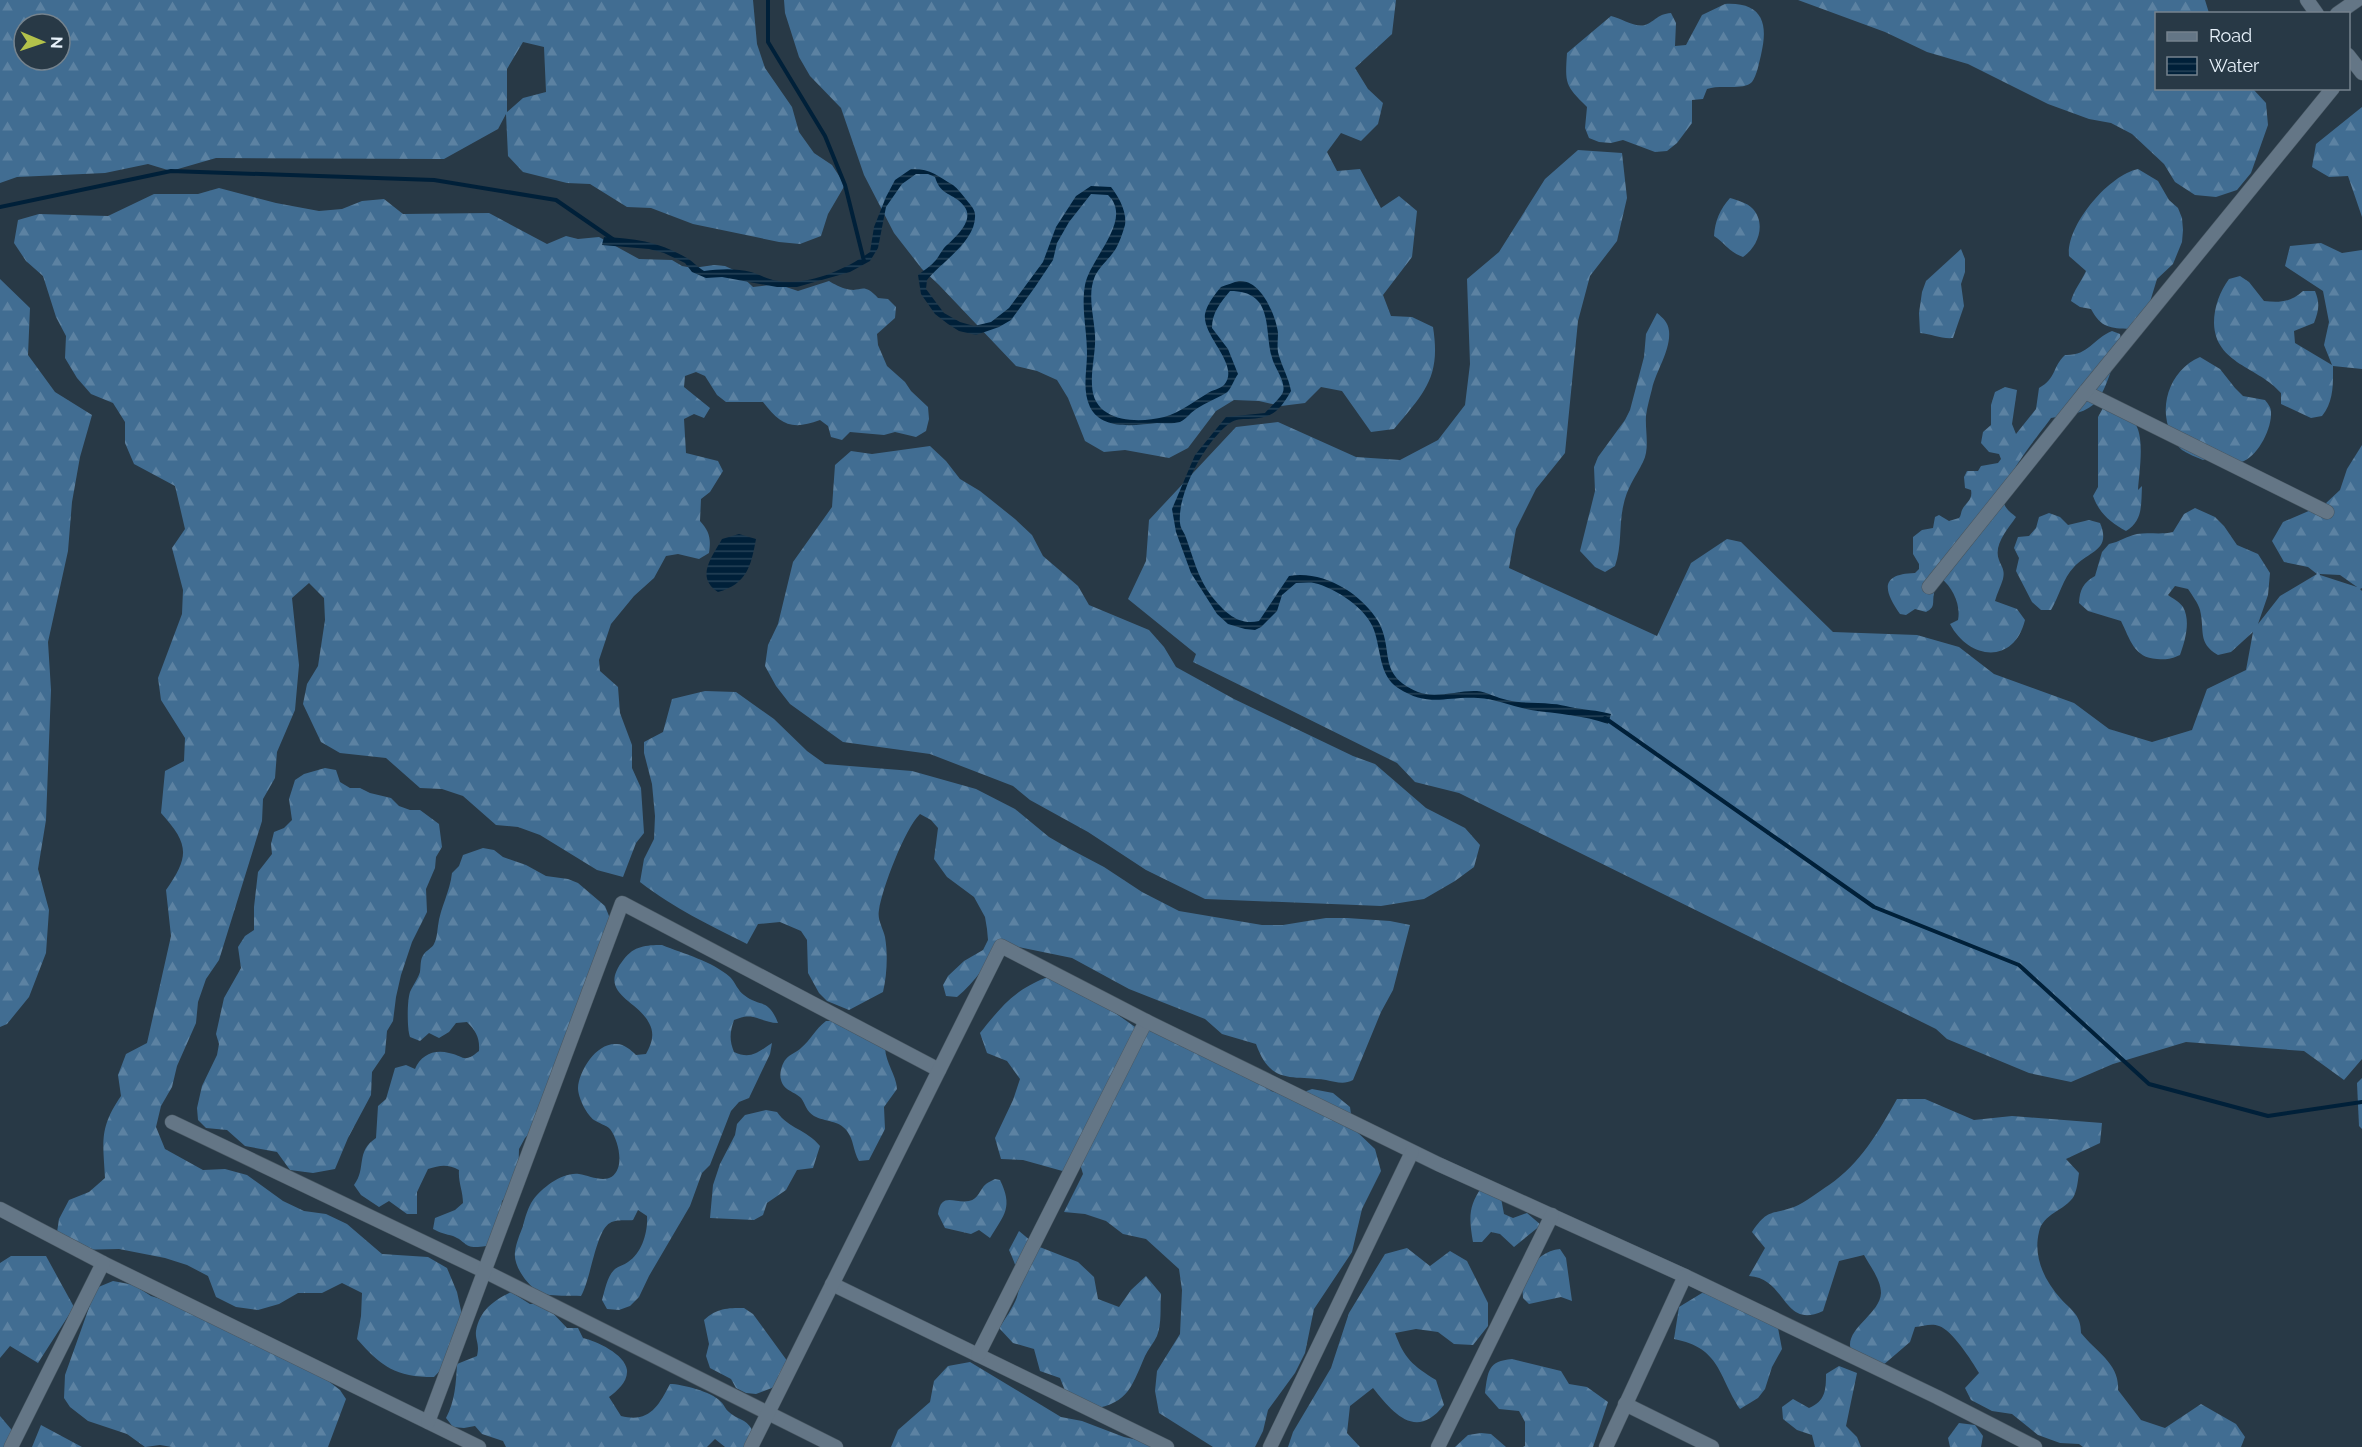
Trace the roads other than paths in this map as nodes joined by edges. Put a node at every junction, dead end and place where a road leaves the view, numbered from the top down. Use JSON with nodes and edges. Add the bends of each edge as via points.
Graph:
{"nodes":[{"id":1,"x":2357,"y":0,"type":"edge"},
{"id":2,"x":2340,"y":12,"type":"edge"},
{"id":3,"x":2331,"y":90,"type":"edge"},
{"id":4,"x":2085,"y":392,"type":"junction"},
{"id":5,"x":2327,"y":512,"type":"dead end"},
{"id":6,"x":1929,"y":587,"type":"dead end"},
{"id":7,"x":1146,"y":1021,"type":"junction"},
{"id":8,"x":939,"y":1070,"type":"junction"},
{"id":9,"x":172,"y":1122,"type":"dead end"},
{"id":10,"x":1412,"y":1152,"type":"junction"},
{"id":11,"x":0,"y":1209,"type":"edge"},
{"id":12,"x":1552,"y":1215,"type":"junction"},
{"id":13,"x":103,"y":1263,"type":"junction"},
{"id":14,"x":484,"y":1271,"type":"junction"},
{"id":15,"x":1685,"y":1276,"type":"junction"},
{"id":16,"x":832,"y":1284,"type":"junction"},
{"id":17,"x":978,"y":1355,"type":"junction"},
{"id":18,"x":1625,"y":1404,"type":"junction"},
{"id":19,"x":768,"y":1414,"type":"junction"},
{"id":20,"x":428,"y":1422,"type":"junction"},
{"id":21,"x":11,"y":1447,"type":"edge"},
{"id":22,"x":479,"y":1447,"type":"edge"},
{"id":23,"x":751,"y":1447,"type":"edge"},
{"id":24,"x":836,"y":1447,"type":"edge"},
{"id":25,"x":1167,"y":1447,"type":"edge"},
{"id":26,"x":1270,"y":1447,"type":"edge"},
{"id":27,"x":1438,"y":1447,"type":"edge"},
{"id":28,"x":1606,"y":1447,"type":"edge"},
{"id":29,"x":1712,"y":1447,"type":"edge"},
{"id":30,"x":2035,"y":1447,"type":"edge"}],
"edges":[{"from":1,"to":2,"type":"street"},
{"from":3,"to":4,"type":"street"},
{"from":4,"to":5,"type":"street"},
{"from":4,"to":6,"type":"street"},
{"from":7,"to":8,"type":"street","via":[[1000,946]]},
{"from":7,"to":10,"type":"street"},
{"from":7,"to":17,"type":"street"},
{"from":8,"to":14,"type":"street","via":[[622,903]]},
{"from":8,"to":16,"type":"street"},
{"from":9,"to":14,"type":"street"},
{"from":10,"to":12,"type":"street"},
{"from":10,"to":26,"type":"street"},
{"from":11,"to":13,"type":"street"},
{"from":12,"to":15,"type":"street"},
{"from":12,"to":27,"type":"street"},
{"from":13,"to":20,"type":"street"},
{"from":13,"to":21,"type":"street"},
{"from":14,"to":19,"type":"street"},
{"from":14,"to":20,"type":"street"},
{"from":15,"to":18,"type":"street"},
{"from":15,"to":30,"type":"street"},
{"from":16,"to":17,"type":"street"},
{"from":16,"to":19,"type":"street"},
{"from":17,"to":25,"type":"street"},
{"from":18,"to":28,"type":"street"},
{"from":18,"to":29,"type":"street"},
{"from":19,"to":23,"type":"street"},
{"from":19,"to":24,"type":"street"},
{"from":20,"to":22,"type":"street"}]}
